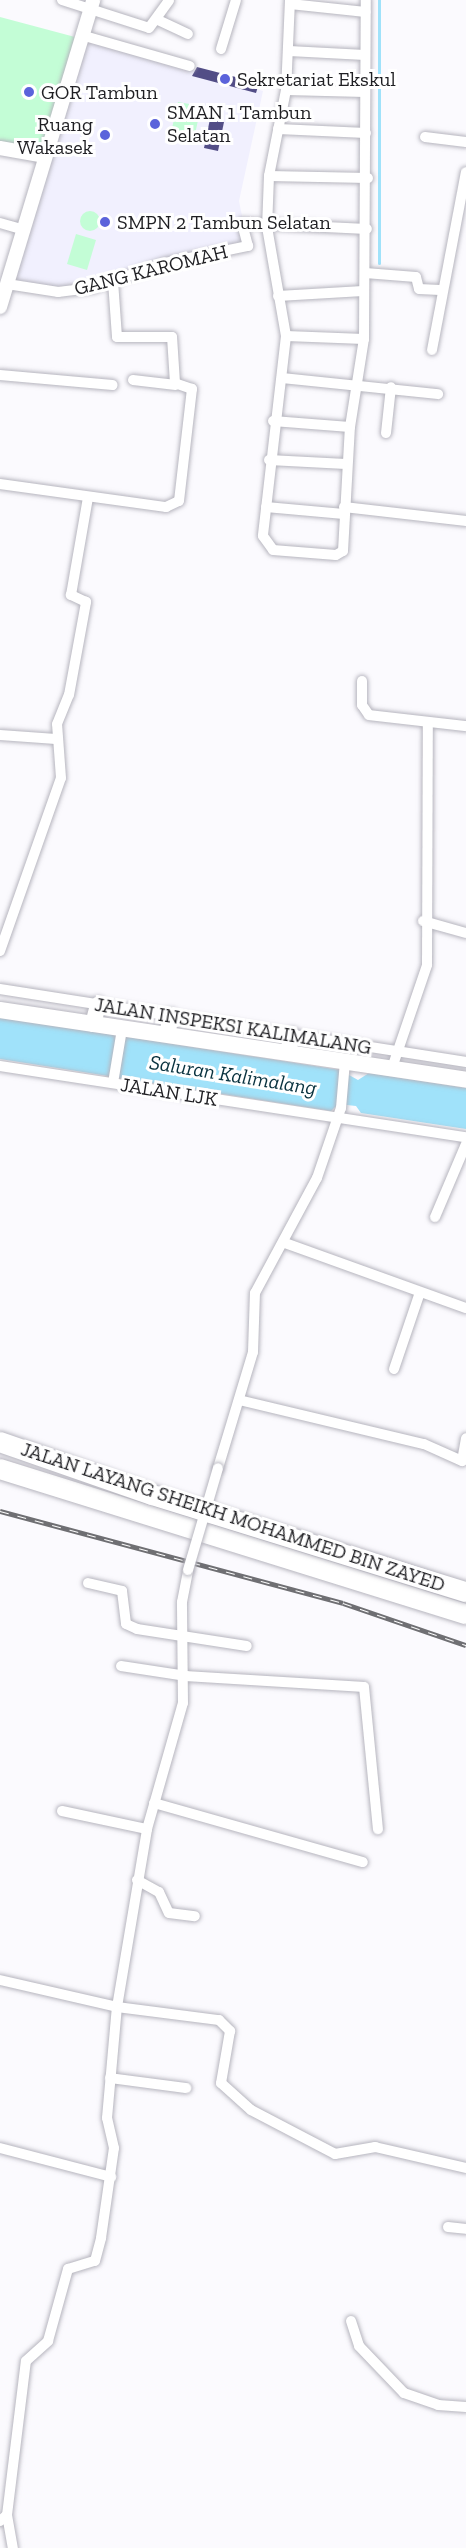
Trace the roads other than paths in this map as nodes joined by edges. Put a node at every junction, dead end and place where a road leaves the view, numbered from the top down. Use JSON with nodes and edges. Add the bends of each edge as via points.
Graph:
{"nodes":[{"id":1,"x":62,"y":0,"type":"edge"},
{"id":2,"x":169,"y":0,"type":"edge"},
{"id":3,"x":236,"y":0,"type":"edge"},
{"id":4,"x":366,"y":0,"type":"edge"},
{"id":5,"x":290,"y":2,"type":"edge"},
{"id":6,"x":91,"y":4,"type":"edge"},
{"id":7,"x":366,"y":12,"type":"junction"},
{"id":8,"x":158,"y":20,"type":"junction"},
{"id":9,"x":81,"y":34,"type":"junction"},
{"id":10,"x":188,"y":34,"type":"dead end"},
{"id":11,"x":221,"y":49,"type":"dead end"},
{"id":12,"x":289,"y":51,"type":"junction"},
{"id":13,"x":364,"y":55,"type":"junction"},
{"id":14,"x":190,"y":66,"type":"dead end"},
{"id":15,"x":286,"y":90,"type":"junction"},
{"id":16,"x":365,"y":92,"type":"junction"},
{"id":17,"x":278,"y":129,"type":"junction"},
{"id":18,"x":366,"y":133,"type":"junction"},
{"id":19,"x":424,"y":137,"type":"dead end"},
{"id":20,"x":466,"y":142,"type":"edge"},
{"id":21,"x":0,"y":148,"type":"edge"},
{"id":22,"x":45,"y":156,"type":"junction"},
{"id":23,"x":466,"y":172,"type":"edge"},
{"id":24,"x":268,"y":176,"type":"junction"},
{"id":25,"x":368,"y":178,"type":"junction"},
{"id":26,"x":0,"y":223,"type":"edge"},
{"id":27,"x":267,"y":226,"type":"junction"},
{"id":28,"x":461,"y":228,"type":"edge"},
{"id":29,"x":367,"y":229,"type":"junction"},
{"id":30,"x":24,"y":230,"type":"junction"},
{"id":31,"x":365,"y":273,"type":"junction"},
{"id":32,"x":112,"y":281,"type":"junction"},
{"id":33,"x":4,"y":289,"type":"edge"},
{"id":34,"x":440,"y":290,"type":"junction"},
{"id":35,"x":363,"y":291,"type":"junction"},
{"id":36,"x":278,"y":296,"type":"junction"},
{"id":37,"x":0,"y":307,"type":"edge"},
{"id":38,"x":285,"y":336,"type":"junction"},
{"id":39,"x":364,"y":339,"type":"junction"},
{"id":40,"x":432,"y":350,"type":"dead end"},
{"id":41,"x":0,"y":375,"type":"edge"},
{"id":42,"x":282,"y":378,"type":"junction"},
{"id":43,"x":133,"y":380,"type":"dead end"},
{"id":44,"x":358,"y":382,"type":"junction"},
{"id":45,"x":113,"y":385,"type":"dead end"},
{"id":46,"x":176,"y":385,"type":"junction"},
{"id":47,"x":391,"y":387,"type":"junction"},
{"id":48,"x":438,"y":394,"type":"dead end"},
{"id":49,"x":273,"y":421,"type":"junction"},
{"id":50,"x":350,"y":427,"type":"junction"},
{"id":51,"x":386,"y":433,"type":"dead end"},
{"id":52,"x":269,"y":460,"type":"junction"},
{"id":53,"x":346,"y":464,"type":"junction"},
{"id":54,"x":0,"y":484,"type":"edge"},
{"id":55,"x":88,"y":498,"type":"junction"},
{"id":56,"x":266,"y":507,"type":"junction"},
{"id":57,"x":344,"y":510,"type":"junction"},
{"id":58,"x":466,"y":521,"type":"edge"},
{"id":59,"x":362,"y":681,"type":"dead end"},
{"id":60,"x":428,"y":724,"type":"junction"},
{"id":61,"x":466,"y":726,"type":"edge"},
{"id":62,"x":0,"y":735,"type":"edge"},
{"id":63,"x":56,"y":739,"type":"junction"},
{"id":64,"x":423,"y":921,"type":"junction"},
{"id":65,"x":466,"y":933,"type":"edge"},
{"id":66,"x":0,"y":951,"type":"edge"},
{"id":67,"x":0,"y":989,"type":"edge"},
{"id":68,"x":98,"y":1005,"type":"junction"},
{"id":69,"x":0,"y":1010,"type":"edge"},
{"id":70,"x":171,"y":1016,"type":"junction"},
{"id":71,"x":93,"y":1024,"type":"junction"},
{"id":72,"x":121,"y":1032,"type":"junction"},
{"id":73,"x":167,"y":1034,"type":"junction"},
{"id":74,"x":292,"y":1035,"type":"junction"},
{"id":75,"x":288,"y":1052,"type":"junction"},
{"id":76,"x":399,"y":1052,"type":"junction"},
{"id":77,"x":466,"y":1062,"type":"edge"},
{"id":78,"x":0,"y":1066,"type":"edge"},
{"id":79,"x":392,"y":1068,"type":"junction"},
{"id":80,"x":345,"y":1069,"type":"junction"},
{"id":81,"x":113,"y":1080,"type":"junction"},
{"id":82,"x":466,"y":1080,"type":"edge"},
{"id":83,"x":339,"y":1113,"type":"junction"},
{"id":84,"x":466,"y":1137,"type":"edge"},
{"id":85,"x":466,"y":1144,"type":"edge"},
{"id":86,"x":435,"y":1217,"type":"dead end"},
{"id":87,"x":285,"y":1243,"type":"junction"},
{"id":88,"x":419,"y":1295,"type":"junction"},
{"id":89,"x":466,"y":1308,"type":"edge"},
{"id":90,"x":394,"y":1369,"type":"dead end"},
{"id":91,"x":239,"y":1400,"type":"junction"},
{"id":92,"x":466,"y":1438,"type":"edge"},
{"id":93,"x":0,"y":1442,"type":"edge"},
{"id":94,"x":0,"y":1450,"type":"edge"},
{"id":95,"x":0,"y":1456,"type":"edge"},
{"id":96,"x":0,"y":1469,"type":"edge"},
{"id":97,"x":88,"y":1583,"type":"dead end"},
{"id":98,"x":466,"y":1592,"type":"edge"},
{"id":99,"x":466,"y":1603,"type":"edge"},
{"id":100,"x":466,"y":1614,"type":"edge"},
{"id":101,"x":183,"y":1636,"type":"junction"},
{"id":102,"x":248,"y":1646,"type":"dead end"},
{"id":103,"x":121,"y":1666,"type":"dead end"},
{"id":104,"x":186,"y":1676,"type":"junction"},
{"id":105,"x":154,"y":1803,"type":"junction"},
{"id":106,"x":62,"y":1811,"type":"dead end"},
{"id":107,"x":147,"y":1829,"type":"junction"},
{"id":108,"x":378,"y":1829,"type":"dead end"},
{"id":109,"x":363,"y":1862,"type":"dead end"},
{"id":110,"x":137,"y":1880,"type":"junction"},
{"id":111,"x":195,"y":1916,"type":"dead end"},
{"id":112,"x":0,"y":1980,"type":"edge"},
{"id":113,"x":117,"y":2007,"type":"junction"},
{"id":114,"x":110,"y":2078,"type":"junction"},
{"id":115,"x":186,"y":2088,"type":"dead end"},
{"id":116,"x":0,"y":2148,"type":"edge"},
{"id":117,"x":466,"y":2168,"type":"edge"},
{"id":118,"x":111,"y":2176,"type":"junction"},
{"id":119,"x":448,"y":2227,"type":"dead end"},
{"id":120,"x":466,"y":2229,"type":"edge"},
{"id":121,"x":351,"y":2321,"type":"dead end"},
{"id":122,"x":466,"y":2407,"type":"edge"},
{"id":123,"x":3,"y":2518,"type":"edge"},
{"id":124,"x":13,"y":2548,"type":"edge"}],
"edges":[{"from":1,"to":6,"type":"street"},
{"from":2,"to":8,"type":"street"},
{"from":3,"to":11,"type":"street"},
{"from":4,"to":7,"type":"street"},
{"from":5,"to":7,"type":"street"},
{"from":5,"to":12,"type":"street"},
{"from":6,"to":8,"type":"street","via":[[145,28]]},
{"from":6,"to":9,"type":"street"},
{"from":7,"to":13,"type":"street"},
{"from":8,"to":10,"type":"street"},
{"from":9,"to":14,"type":"street"},
{"from":9,"to":22,"type":"street"},
{"from":12,"to":13,"type":"street"},
{"from":12,"to":15,"type":"street"},
{"from":13,"to":16,"type":"street"},
{"from":15,"to":16,"type":"street"},
{"from":15,"to":17,"type":"street"},
{"from":16,"to":18,"type":"street"},
{"from":17,"to":18,"type":"street"},
{"from":17,"to":24,"type":"street"},
{"from":18,"to":25,"type":"street"},
{"from":19,"to":20,"type":"street"},
{"from":21,"to":22,"type":"street"},
{"from":22,"to":30,"type":"street"},
{"from":23,"to":28,"type":"street"},
{"from":24,"to":25,"type":"street"},
{"from":24,"to":27,"type":"street"},
{"from":25,"to":29,"type":"street"},
{"from":26,"to":30,"type":"street"},
{"from":27,"to":29,"type":"street"},
{"from":27,"to":32,"type":"street","name":"GANG KAROMAH","via":[[242,223],[248,246],[163,264]]},
{"from":27,"to":36,"type":"street"},
{"from":28,"to":34,"type":"street"},
{"from":29,"to":31,"type":"street"},
{"from":30,"to":33,"type":"street"},
{"from":31,"to":34,"type":"street","via":[[416,277],[419,289]]},
{"from":31,"to":35,"type":"street"},
{"from":32,"to":33,"type":"street","name":"GANG KAROMAH","via":[[65,292]]},
{"from":32,"to":46,"type":"street","via":[[117,337],[172,337]]},
{"from":33,"to":37,"type":"street"},
{"from":34,"to":40,"type":"street"},
{"from":35,"to":36,"type":"street"},
{"from":35,"to":39,"type":"street"},
{"from":36,"to":38,"type":"street"},
{"from":38,"to":39,"type":"street"},
{"from":38,"to":42,"type":"street"},
{"from":39,"to":44,"type":"street"},
{"from":41,"to":45,"type":"street"},
{"from":42,"to":44,"type":"street"},
{"from":42,"to":49,"type":"street"},
{"from":43,"to":46,"type":"street"},
{"from":44,"to":47,"type":"street"},
{"from":44,"to":50,"type":"street"},
{"from":46,"to":55,"type":"street","via":[[192,390],[179,501],[166,507]]},
{"from":47,"to":48,"type":"street"},
{"from":47,"to":51,"type":"street"},
{"from":49,"to":50,"type":"street"},
{"from":49,"to":52,"type":"street"},
{"from":50,"to":53,"type":"street"},
{"from":52,"to":53,"type":"street"},
{"from":52,"to":56,"type":"street"},
{"from":53,"to":57,"type":"street"},
{"from":54,"to":55,"type":"street"},
{"from":55,"to":63,"type":"street","via":[[71,595],[86,602]]},
{"from":56,"to":57,"type":"street"},
{"from":56,"to":57,"type":"street","via":[[264,542],[273,550],[342,553]]},
{"from":57,"to":58,"type":"street"},
{"from":59,"to":60,"type":"street","via":[[362,705],[369,715]]},
{"from":60,"to":61,"type":"street"},
{"from":60,"to":64,"type":"street"},
{"from":62,"to":63,"type":"street"},
{"from":63,"to":66,"type":"street","via":[[61,778]]},
{"from":64,"to":65,"type":"street"},
{"from":64,"to":76,"type":"street","via":[[425,981]]},
{"from":67,"to":68,"type":"street","name":"JALAN INSPEKSI KALIMALANG"},
{"from":68,"to":70,"type":"street","name":"JALAN INSPEKSI KALIMALANG"},
{"from":68,"to":71,"type":"main road"},
{"from":69,"to":71,"type":"main road","name":"JALAN INSPEKSI KALIMALANG"},
{"from":70,"to":73,"type":"main road"},
{"from":70,"to":74,"type":"street","name":"JALAN INSPEKSI KALIMALANG"},
{"from":71,"to":72,"type":"main road","name":"JALAN INSPEKSI KALIMALANG"},
{"from":72,"to":73,"type":"main road","name":"JALAN INSPEKSI KALIMALANG"},
{"from":72,"to":81,"type":"street"},
{"from":73,"to":75,"type":"main road","name":"JALAN INSPEKSI KALIMALANG"},
{"from":74,"to":75,"type":"main road"},
{"from":74,"to":76,"type":"street","name":"JALAN INSPEKSI KALIMALANG"},
{"from":75,"to":80,"type":"main road","name":"JALAN INSPEKSI KALIMALANG"},
{"from":76,"to":77,"type":"street","name":"JALAN INSPEKSI KALIMALANG"},
{"from":76,"to":79,"type":"street"},
{"from":78,"to":81,"type":"street","name":"JALAN LJK"},
{"from":79,"to":80,"type":"main road","name":"JALAN INSPEKSI KALIMALANG"},
{"from":79,"to":82,"type":"main road","name":"JALAN INSPEKSI KALIMALANG"},
{"from":80,"to":83,"type":"street"},
{"from":81,"to":83,"type":"street","name":"JALAN LJK"},
{"from":83,"to":84,"type":"street","name":"JALAN LJK"},
{"from":83,"to":87,"type":"street","via":[[317,1178]]},
{"from":85,"to":86,"type":"street"},
{"from":87,"to":88,"type":"street"},
{"from":87,"to":91,"type":"street","via":[[255,1293],[253,1352]]},
{"from":88,"to":89,"type":"street"},
{"from":88,"to":90,"type":"street"},
{"from":91,"to":92,"type":"street","via":[[424,1444],[462,1461]]},
{"from":91,"to":101,"type":"street","bridge":true,"via":[[188,1570]]},
{"from":93,"to":98,"type":"highway","name":"JALAN LAYANG SHEIKH MOHAMMED BIN ZAYED","bridge":true,"via":[[152,1495]]},
{"from":94,"to":98,"type":"highway"},
{"from":95,"to":99,"type":"highway","name":"JALAN LAYANG SHEIKH MOHAMMED BIN ZAYED"},
{"from":96,"to":100,"type":"highway"},
{"from":97,"to":101,"type":"street","via":[[122,1591],[126,1624]]},
{"from":101,"to":102,"type":"street"},
{"from":101,"to":104,"type":"street"},
{"from":103,"to":104,"type":"street"},
{"from":104,"to":105,"type":"street","via":[[183,1703]]},
{"from":104,"to":108,"type":"street","via":[[364,1687]]},
{"from":105,"to":107,"type":"street"},
{"from":105,"to":109,"type":"street"},
{"from":106,"to":107,"type":"street"},
{"from":107,"to":110,"type":"street"},
{"from":110,"to":111,"type":"street","via":[[159,1892],[169,1913]]},
{"from":110,"to":113,"type":"street"},
{"from":112,"to":113,"type":"street"},
{"from":113,"to":114,"type":"street"},
{"from":113,"to":117,"type":"street","via":[[228,2025],[221,2083],[251,2110],[340,2156],[375,2147]]},
{"from":114,"to":115,"type":"street"},
{"from":114,"to":118,"type":"street"},
{"from":116,"to":118,"type":"street"},
{"from":118,"to":123,"type":"street","via":[[95,2261],[68,2269],[48,2341],[26,2361]]},
{"from":119,"to":120,"type":"street"},
{"from":121,"to":122,"type":"street","via":[[359,2346],[404,2393],[438,2405]]},
{"from":123,"to":124,"type":"street"}]}
